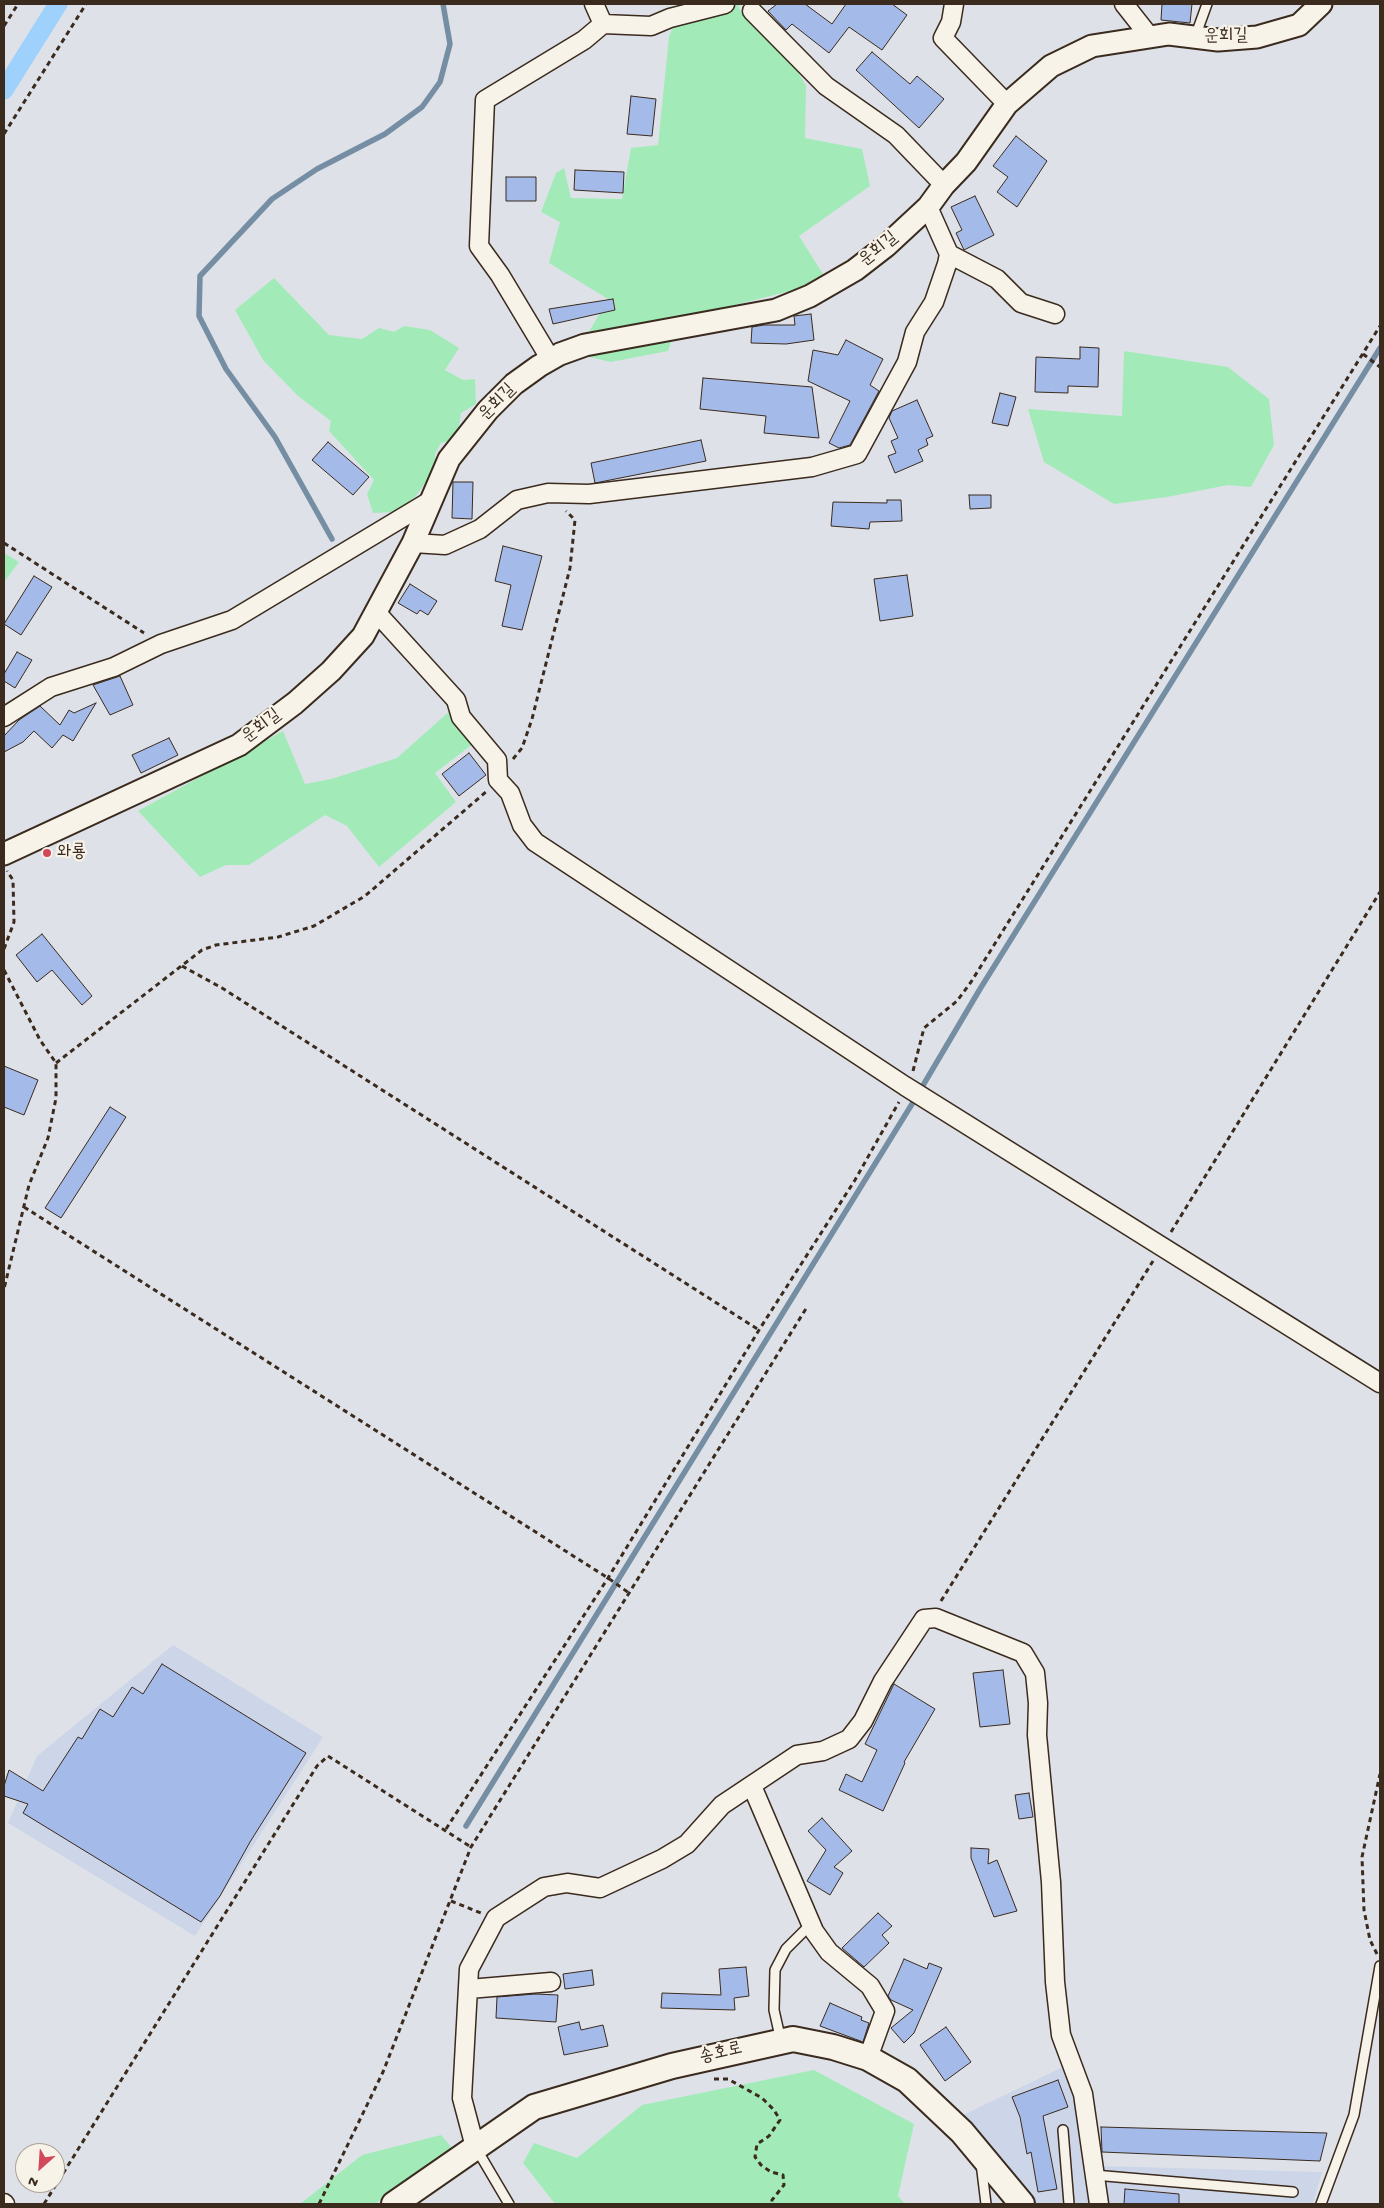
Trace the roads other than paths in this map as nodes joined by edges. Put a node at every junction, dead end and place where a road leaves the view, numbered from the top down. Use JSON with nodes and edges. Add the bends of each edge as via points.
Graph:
{"nodes":[{"id":1,"x":594,"y":4,"type":"edge"},
{"id":2,"x":725,"y":4,"type":"edge"},
{"id":3,"x":954,"y":4,"type":"edge"},
{"id":4,"x":1124,"y":4,"type":"edge"},
{"id":5,"x":1207,"y":4,"type":"edge"},
{"id":6,"x":1321,"y":4,"type":"edge"},
{"id":7,"x":751,"y":6,"type":"edge"},
{"id":8,"x":603,"y":24,"type":"junction"},
{"id":9,"x":1150,"y":37,"type":"junction"},
{"id":10,"x":1195,"y":37,"type":"junction"},
{"id":11,"x":1007,"y":104,"type":"junction"},
{"id":12,"x":944,"y":185,"type":"junction"},
{"id":13,"x":928,"y":207,"type":"junction"},
{"id":14,"x":949,"y":254,"type":"junction"},
{"id":15,"x":1055,"y":314,"type":"dead end"},
{"id":16,"x":550,"y":360,"type":"junction"},
{"id":17,"x":430,"y":501,"type":"junction"},
{"id":18,"x":413,"y":543,"type":"junction"},
{"id":19,"x":376,"y":612,"type":"junction"},
{"id":20,"x":4,"y":717,"type":"edge"},
{"id":21,"x":4,"y":854,"type":"edge"},
{"id":22,"x":1380,"y":1383,"type":"edge"},
{"id":23,"x":752,"y":1786,"type":"junction"},
{"id":24,"x":811,"y":1924,"type":"junction"},
{"id":25,"x":1380,"y":1966,"type":"edge"},
{"id":26,"x":551,"y":1982,"type":"dead end"},
{"id":27,"x":469,"y":1989,"type":"junction"},
{"id":28,"x":782,"y":2041,"type":"junction"},
{"id":29,"x":868,"y":2058,"type":"junction"},
{"id":30,"x":1062,"y":2130,"type":"dead end"},
{"id":31,"x":475,"y":2147,"type":"junction"},
{"id":32,"x":980,"y":2153,"type":"junction"},
{"id":33,"x":1094,"y":2175,"type":"junction"},
{"id":34,"x":1294,"y":2192,"type":"dead end"},
{"id":35,"x":394,"y":2204,"type":"edge"},
{"id":36,"x":509,"y":2204,"type":"edge"},
{"id":37,"x":986,"y":2204,"type":"edge"},
{"id":38,"x":1022,"y":2204,"type":"edge"},
{"id":39,"x":1069,"y":2204,"type":"edge"},
{"id":40,"x":1099,"y":2204,"type":"edge"},
{"id":41,"x":1321,"y":2204,"type":"edge"}],
"edges":[{"from":1,"to":8,"type":"street"},
{"from":2,"to":8,"type":"street","via":[[651,26]]},
{"from":3,"to":11,"type":"street","via":[[951,22],[943,38]]},
{"from":4,"to":9,"type":"street"},
{"from":5,"to":10,"type":"lane"},
{"from":6,"to":10,"type":"street","name":"운회길","via":[[1299,25],[1257,37],[1218,40]]},
{"from":7,"to":12,"type":"street","via":[[826,86],[896,135]]},
{"from":8,"to":16,"type":"street","via":[[584,40],[485,100],[479,246]]},
{"from":9,"to":10,"type":"street","name":"운회길","via":[[1169,34]]},
{"from":9,"to":11,"type":"street","name":"운회길","via":[[1092,46],[1051,66]]},
{"from":11,"to":12,"type":"street","name":"운회길","via":[[966,162]]},
{"from":12,"to":13,"type":"street","name":"운회길"},
{"from":13,"to":14,"type":"street"},
{"from":13,"to":16,"type":"street","name":"운회길","via":[[855,270],[810,296],[776,310],[585,345]]},
{"from":14,"to":15,"type":"street","via":[[997,279],[1021,303]]},
{"from":14,"to":18,"type":"street","via":[[934,302],[915,332],[907,362],[857,454],[812,467],[589,494],[548,493],[517,500],[480,529],[445,545]]},
{"from":16,"to":17,"type":"street","name":"운회길","via":[[514,384],[468,433],[449,459]]},
{"from":17,"to":18,"type":"street","name":"운회길"},
{"from":17,"to":20,"type":"street","via":[[232,620],[161,644],[114,667],[50,687]]},
{"from":18,"to":19,"type":"street","name":"운회길"},
{"from":19,"to":21,"type":"street","name":"운회길","via":[[362,636],[331,671],[239,745]]},
{"from":19,"to":22,"type":"street","via":[[456,700],[462,718],[497,760],[498,780],[510,794],[522,825],[535,842],[918,1094]]},
{"from":23,"to":24,"type":"street"},
{"from":23,"to":27,"type":"street","via":[[722,1805],[687,1844],[662,1859],[600,1888],[567,1883],[544,1886],[496,1918],[469,1969]]},
{"from":23,"to":33,"type":"street","via":[[797,1755],[823,1751],[849,1739],[924,1619],[936,1618],[1023,1653],[1036,1673],[1037,1735],[1061,2035],[1083,2094]]},
{"from":24,"to":28,"type":"lane","via":[[786,1949],[775,1970],[774,2010]]},
{"from":24,"to":29,"type":"street","via":[[829,1952],[870,1986],[884,2011]]},
{"from":25,"to":41,"type":"lane","via":[[1354,2115]]},
{"from":26,"to":27,"type":"street"},
{"from":27,"to":31,"type":"street","via":[[462,2098]]},
{"from":28,"to":29,"type":"main road","name":"송호로","via":[[793,2039]]},
{"from":28,"to":31,"type":"main road","name":"송호로","via":[[672,2066],[534,2107]]},
{"from":29,"to":32,"type":"main road","name":"송호로","via":[[907,2080]]},
{"from":30,"to":39,"type":"lane"},
{"from":31,"to":35,"type":"main road","name":"송호로"},
{"from":31,"to":36,"type":"lane"},
{"from":32,"to":37,"type":"lane"},
{"from":32,"to":38,"type":"main road","name":"송호로"},
{"from":33,"to":34,"type":"lane"},
{"from":33,"to":40,"type":"street"}]}
